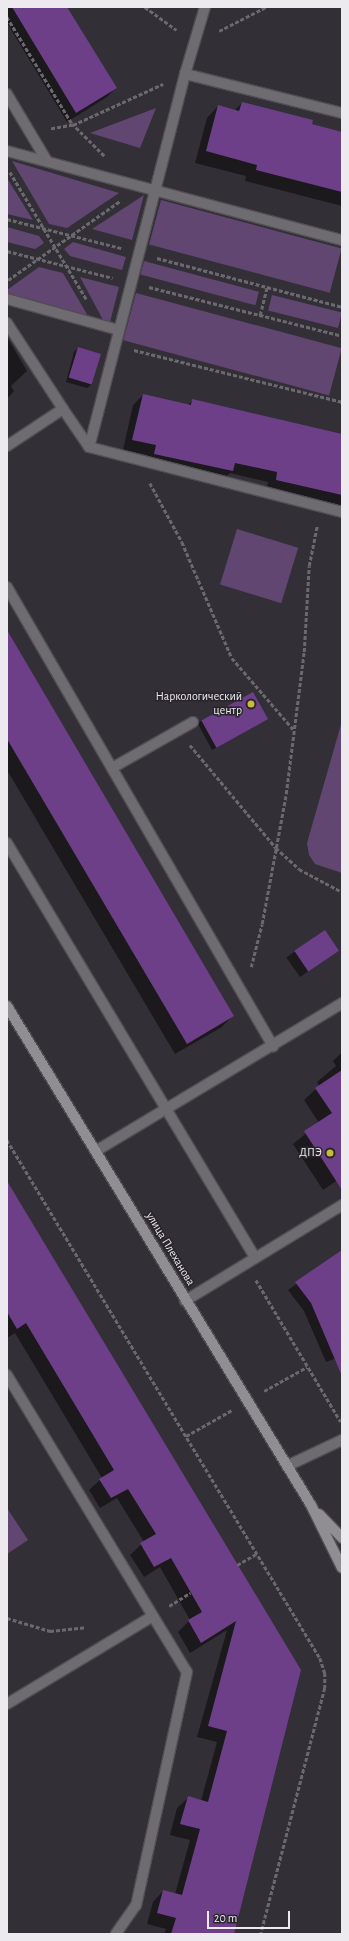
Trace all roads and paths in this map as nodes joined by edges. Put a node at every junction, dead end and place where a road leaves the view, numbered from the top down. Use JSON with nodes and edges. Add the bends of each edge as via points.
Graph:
{"nodes":[{"id":1,"x":145,"y":7,"type":"edge"},
{"id":2,"x":205,"y":7,"type":"edge"},
{"id":3,"x":266,"y":7,"type":"edge"},
{"id":4,"x":7,"y":17,"type":"edge"},
{"id":5,"x":194,"y":44,"type":"junction"},
{"id":6,"x":185,"y":74,"type":"junction"},
{"id":7,"x":7,"y":94,"type":"edge"},
{"id":8,"x":342,"y":113,"type":"edge"},
{"id":9,"x":73,"y":125,"type":"junction"},
{"id":10,"x":30,"y":132,"type":"junction"},
{"id":11,"x":7,"y":151,"type":"edge"},
{"id":12,"x":108,"y":159,"type":"dead end"},
{"id":13,"x":47,"y":161,"type":"junction"},
{"id":14,"x":7,"y":167,"type":"edge"},
{"id":15,"x":139,"y":187,"type":"junction"},
{"id":16,"x":154,"y":191,"type":"junction"},
{"id":17,"x":7,"y":219,"type":"edge"},
{"id":18,"x":44,"y":228,"type":"junction"},
{"id":19,"x":70,"y":235,"type":"junction"},
{"id":20,"x":342,"y":240,"type":"edge"},
{"id":21,"x":54,"y":246,"type":"junction"},
{"id":22,"x":7,"y":251,"type":"edge"},
{"id":23,"x":139,"y":253,"type":"junction"},
{"id":24,"x":37,"y":258,"type":"junction"},
{"id":25,"x":68,"y":266,"type":"junction"},
{"id":26,"x":7,"y":280,"type":"edge"},
{"id":27,"x":132,"y":283,"type":"junction"},
{"id":28,"x":267,"y":287,"type":"junction"},
{"id":29,"x":7,"y":299,"type":"edge"},
{"id":30,"x":342,"y":307,"type":"edge"},
{"id":31,"x":260,"y":315,"type":"junction"},
{"id":32,"x":7,"y":323,"type":"edge"},
{"id":33,"x":100,"y":325,"type":"junction"},
{"id":34,"x":119,"y":330,"type":"junction"},
{"id":35,"x":342,"y":336,"type":"edge"},
{"id":36,"x":116,"y":346,"type":"junction"},
{"id":37,"x":342,"y":402,"type":"edge"},
{"id":38,"x":63,"y":409,"type":"junction"},
{"id":39,"x":7,"y":446,"type":"edge"},
{"id":40,"x":89,"y":447,"type":"junction"},
{"id":41,"x":137,"y":460,"type":"junction"},
{"id":42,"x":321,"y":507,"type":"junction"},
{"id":43,"x":342,"y":512,"type":"edge"},
{"id":44,"x":7,"y":587,"type":"edge"},
{"id":45,"x":193,"y":722,"type":"dead end"},
{"id":46,"x":178,"y":730,"type":"junction"},
{"id":47,"x":294,"y":731,"type":"junction"},
{"id":48,"x":112,"y":768,"type":"junction"},
{"id":49,"x":7,"y":843,"type":"edge"},
{"id":50,"x":276,"y":848,"type":"junction"},
{"id":51,"x":342,"y":892,"type":"edge"},
{"id":52,"x":243,"y":994,"type":"junction"},
{"id":53,"x":342,"y":1003,"type":"edge"},
{"id":54,"x":7,"y":1006,"type":"edge"},
{"id":55,"x":273,"y":1046,"type":"junction"},
{"id":56,"x":166,"y":1109,"type":"junction"},
{"id":57,"x":7,"y":1140,"type":"edge"},
{"id":58,"x":96,"y":1151,"type":"junction"},
{"id":59,"x":342,"y":1205,"type":"edge"},
{"id":60,"x":251,"y":1261,"type":"junction"},
{"id":61,"x":185,"y":1301,"type":"junction"},
{"id":62,"x":7,"y":1375,"type":"edge"},
{"id":63,"x":342,"y":1424,"type":"edge"},
{"id":64,"x":342,"y":1440,"type":"edge"},
{"id":65,"x":287,"y":1466,"type":"junction"},
{"id":66,"x":311,"y":1505,"type":"junction"},
{"id":67,"x":342,"y":1538,"type":"edge"},
{"id":68,"x":256,"y":1554,"type":"junction"},
{"id":69,"x":237,"y":1565,"type":"dead end"},
{"id":70,"x":342,"y":1568,"type":"edge"},
{"id":71,"x":190,"y":1593,"type":"dead end"},
{"id":72,"x":153,"y":1616,"type":"junction"},
{"id":73,"x":7,"y":1618,"type":"edge"},
{"id":74,"x":86,"y":1627,"type":"dead end"},
{"id":75,"x":7,"y":1704,"type":"edge"},
{"id":76,"x":116,"y":1934,"type":"edge"},
{"id":77,"x":261,"y":1934,"type":"edge"}],
"edges":[{"from":1,"to":5,"type":"path"},
{"from":2,"to":5,"type":"street"},
{"from":3,"to":5,"type":"path"},
{"from":4,"to":9,"type":"path"},
{"from":5,"to":6,"type":"street"},
{"from":6,"to":8,"type":"street"},
{"from":6,"to":9,"type":"path"},
{"from":6,"to":16,"type":"street"},
{"from":7,"to":10,"type":"street"},
{"from":9,"to":10,"type":"path"},
{"from":9,"to":12,"type":"path"},
{"from":10,"to":13,"type":"street"},
{"from":11,"to":13,"type":"street"},
{"from":13,"to":15,"type":"street"},
{"from":14,"to":18,"type":"path"},
{"from":15,"to":16,"type":"street"},
{"from":15,"to":19,"type":"path"},
{"from":16,"to":20,"type":"street"},
{"from":16,"to":23,"type":"street"},
{"from":17,"to":18,"type":"path"},
{"from":18,"to":19,"type":"path"},
{"from":18,"to":21,"type":"path"},
{"from":19,"to":21,"type":"path"},
{"from":19,"to":23,"type":"path"},
{"from":21,"to":24,"type":"path"},
{"from":21,"to":25,"type":"path"},
{"from":22,"to":24,"type":"path"},
{"from":23,"to":27,"type":"street"},
{"from":23,"to":28,"type":"path"},
{"from":24,"to":25,"type":"path"},
{"from":24,"to":26,"type":"path"},
{"from":25,"to":27,"type":"path"},
{"from":25,"to":33,"type":"path"},
{"from":27,"to":31,"type":"path"},
{"from":27,"to":34,"type":"street"},
{"from":28,"to":30,"type":"path"},
{"from":28,"to":31,"type":"path"},
{"from":29,"to":33,"type":"street"},
{"from":31,"to":35,"type":"path"},
{"from":32,"to":38,"type":"street"},
{"from":33,"to":34,"type":"street"},
{"from":34,"to":36,"type":"street"},
{"from":36,"to":37,"type":"path"},
{"from":36,"to":40,"type":"street"},
{"from":38,"to":39,"type":"street"},
{"from":38,"to":40,"type":"street"},
{"from":40,"to":41,"type":"street"},
{"from":41,"to":42,"type":"street"},
{"from":41,"to":47,"type":"path","via":[[182,542],[232,658]]},
{"from":42,"to":43,"type":"street"},
{"from":42,"to":47,"type":"path","via":[[309,566],[304,652]]},
{"from":44,"to":48,"type":"street"},
{"from":45,"to":46,"type":"street"},
{"from":46,"to":48,"type":"street"},
{"from":46,"to":50,"type":"path"},
{"from":47,"to":50,"type":"path"},
{"from":48,"to":52,"type":"street"},
{"from":49,"to":56,"type":"street"},
{"from":50,"to":51,"type":"path","via":[[299,869]]},
{"from":50,"to":52,"type":"path","via":[[262,924]]},
{"from":52,"to":55,"type":"street"},
{"from":53,"to":55,"type":"street"},
{"from":54,"to":58,"type":"main road","name":"улица Плеханова"},
{"from":55,"to":56,"type":"street"},
{"from":56,"to":58,"type":"street"},
{"from":56,"to":60,"type":"street"},
{"from":57,"to":68,"type":"path"},
{"from":58,"to":61,"type":"main road","name":"улица Плеханова"},
{"from":59,"to":60,"type":"street"},
{"from":60,"to":61,"type":"street"},
{"from":60,"to":63,"type":"path"},
{"from":61,"to":65,"type":"main road","name":"улица Плеханова"},
{"from":62,"to":72,"type":"street"},
{"from":64,"to":65,"type":"street"},
{"from":65,"to":66,"type":"main road","name":"улица Плеханова"},
{"from":66,"to":67,"type":"main road","name":"улица Плеханова"},
{"from":66,"to":70,"type":"main road","name":"улица Плеханова"},
{"from":68,"to":69,"type":"path"},
{"from":68,"to":77,"type":"path","via":[[320,1658],[325,1673],[325,1688]]},
{"from":71,"to":72,"type":"path"},
{"from":72,"to":75,"type":"street"},
{"from":72,"to":76,"type":"street","via":[[187,1672],[136,1905]]},
{"from":73,"to":74,"type":"path","via":[[50,1631]]}]}
